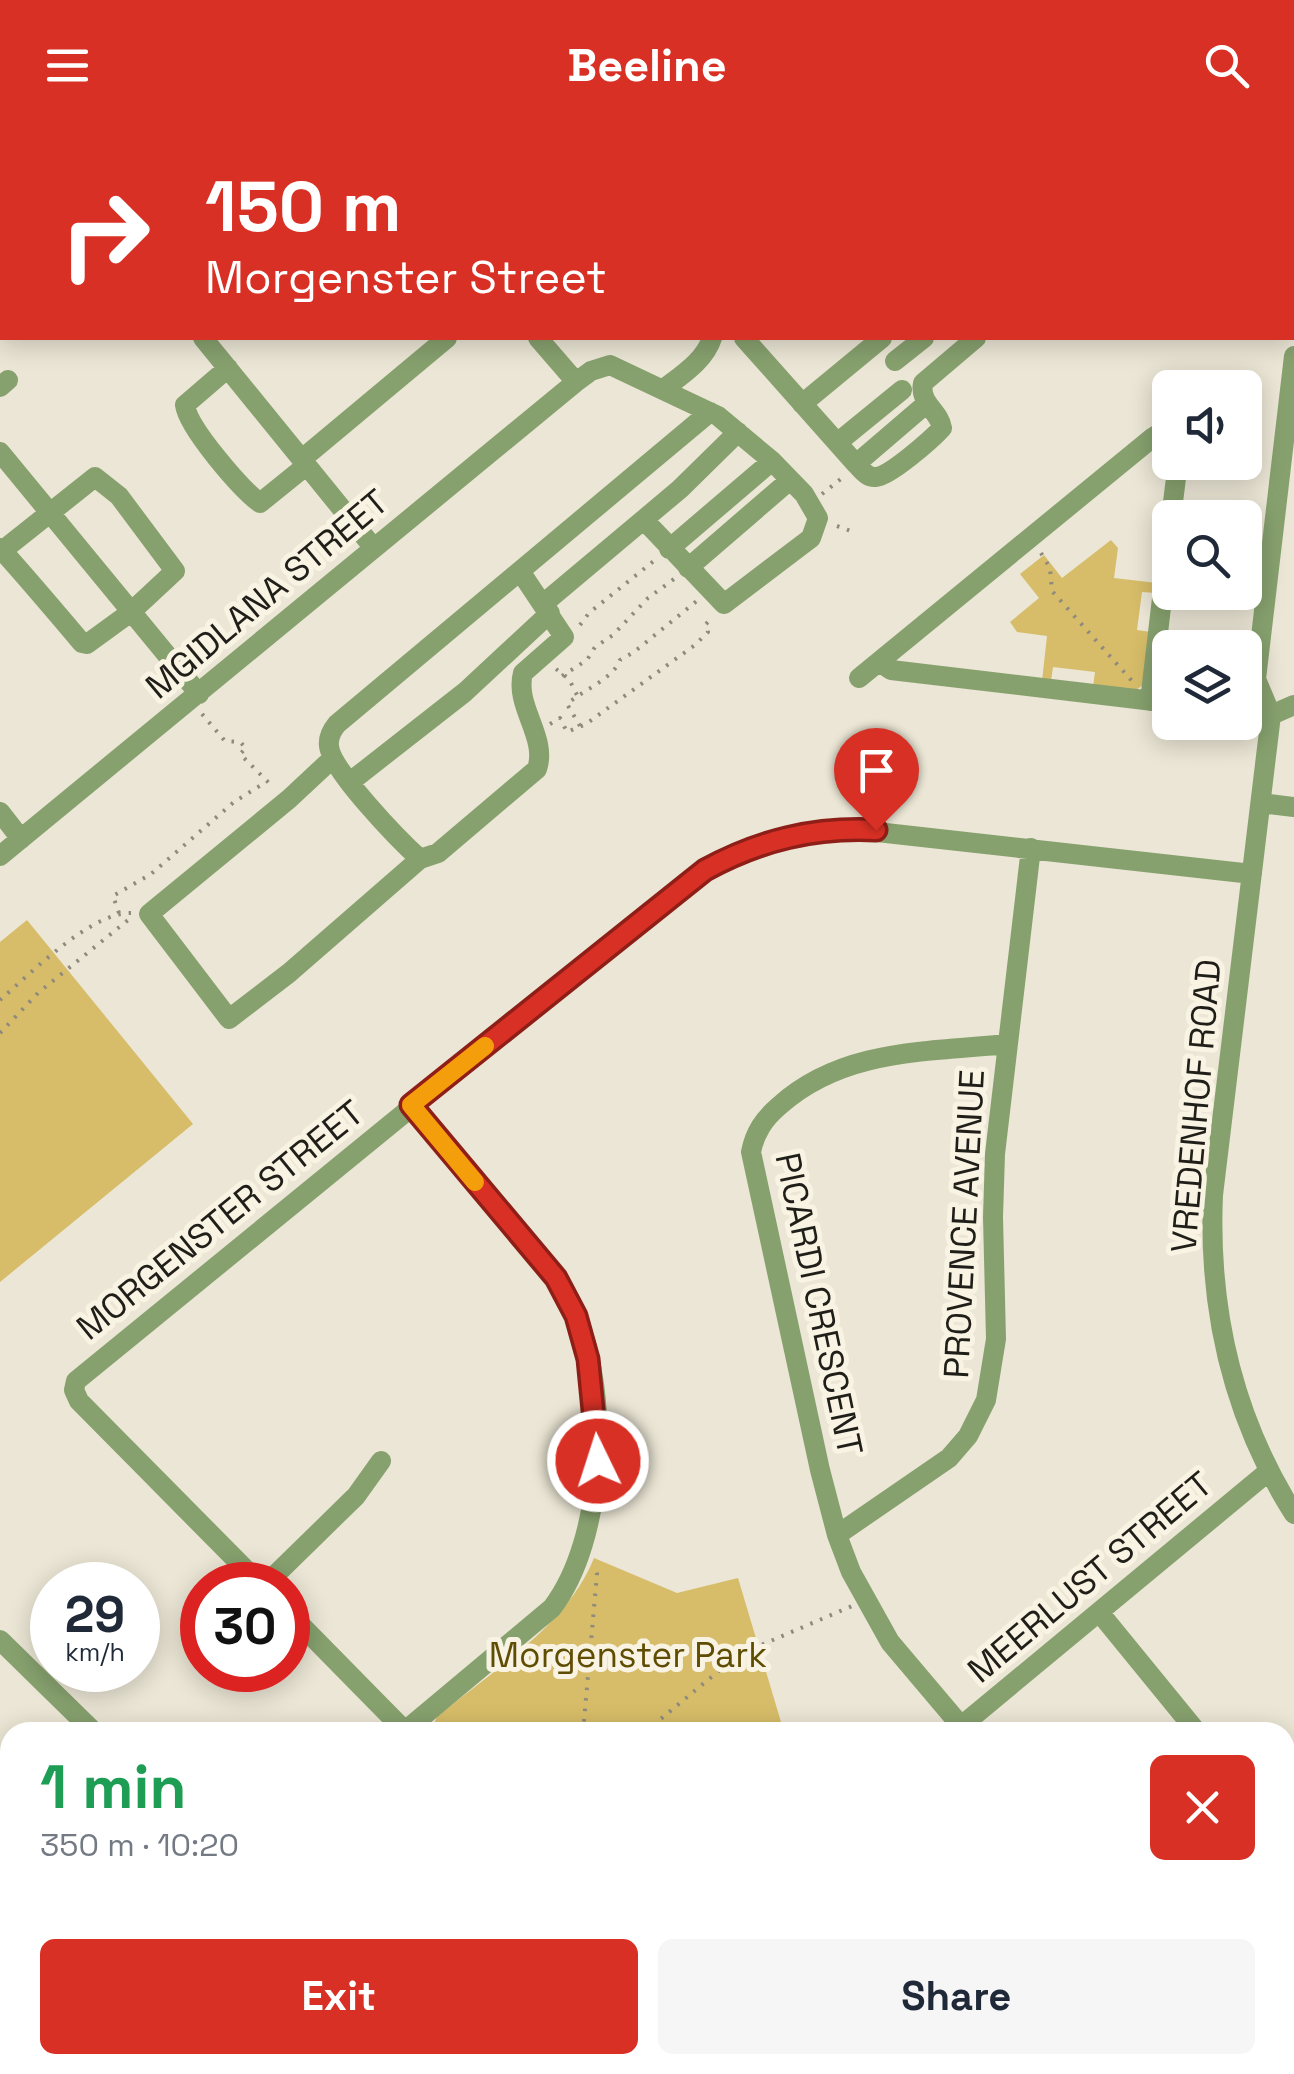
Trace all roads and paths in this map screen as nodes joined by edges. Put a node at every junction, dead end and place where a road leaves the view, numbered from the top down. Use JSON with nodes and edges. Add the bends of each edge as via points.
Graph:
{"nodes":[{"id":1,"x":205,"y":340,"type":"edge"},
{"id":2,"x":445,"y":340,"type":"edge"},
{"id":3,"x":540,"y":340,"type":"edge"},
{"id":4,"x":711,"y":340,"type":"edge"},
{"id":5,"x":746,"y":340,"type":"edge"},
{"id":6,"x":880,"y":340,"type":"edge"},
{"id":7,"x":922,"y":340,"type":"edge"},
{"id":8,"x":974,"y":340,"type":"edge"},
{"id":9,"x":1294,"y":356,"type":"edge"},
{"id":10,"x":895,"y":362,"type":"dead end"},
{"id":11,"x":228,"y":368,"type":"junction"},
{"id":12,"x":576,"y":382,"type":"junction"},
{"id":13,"x":665,"y":388,"type":"junction"},
{"id":14,"x":902,"y":390,"type":"dead end"},
{"id":15,"x":802,"y":404,"type":"junction"},
{"id":16,"x":926,"y":404,"type":"junction"},
{"id":17,"x":710,"y":412,"type":"junction"},
{"id":18,"x":738,"y":432,"type":"junction"},
{"id":19,"x":1152,"y":438,"type":"edge"},
{"id":20,"x":838,"y":443,"type":"junction"},
{"id":21,"x":0,"y":452,"type":"edge"},
{"id":22,"x":772,"y":461,"type":"junction"},
{"id":23,"x":305,"y":462,"type":"junction"},
{"id":24,"x":856,"y":464,"type":"junction"},
{"id":25,"x":790,"y":480,"type":"junction"},
{"id":26,"x":816,"y":510,"type":"junction"},
{"id":27,"x":51,"y":514,"type":"junction"},
{"id":28,"x":644,"y":520,"type":"junction"},
{"id":29,"x":1272,"y":538,"type":"junction"},
{"id":30,"x":1294,"y":540,"type":"edge"},
{"id":31,"x":1025,"y":542,"type":"junction"},
{"id":32,"x":373,"y":547,"type":"junction"},
{"id":33,"x":669,"y":548,"type":"junction"},
{"id":34,"x":1,"y":550,"type":"edge"},
{"id":35,"x":688,"y":568,"type":"junction"},
{"id":36,"x":520,"y":571,"type":"junction"},
{"id":37,"x":717,"y":598,"type":"junction"},
{"id":38,"x":546,"y":608,"type":"junction"},
{"id":39,"x":131,"y":612,"type":"junction"},
{"id":40,"x":564,"y":637,"type":"junction"},
{"id":41,"x":544,"y":655,"type":"junction"},
{"id":42,"x":879,"y":662,"type":"junction"},
{"id":43,"x":562,"y":676,"type":"junction"},
{"id":44,"x":859,"y":678,"type":"dead end"},
{"id":45,"x":199,"y":694,"type":"junction"},
{"id":46,"x":1152,"y":694,"type":"edge"},
{"id":47,"x":578,"y":695,"type":"junction"},
{"id":48,"x":1152,"y":701,"type":"edge"},
{"id":49,"x":1294,"y":705,"type":"edge"},
{"id":50,"x":1262,"y":715,"type":"edge"},
{"id":51,"x":1271,"y":716,"type":"junction"},
{"id":52,"x":580,"y":726,"type":"junction"},
{"id":53,"x":535,"y":734,"type":"junction"},
{"id":54,"x":333,"y":758,"type":"junction"},
{"id":55,"x":266,"y":782,"type":"junction"},
{"id":56,"x":350,"y":782,"type":"junction"},
{"id":57,"x":289,"y":800,"type":"junction"},
{"id":58,"x":1261,"y":803,"type":"junction"},
{"id":59,"x":1294,"y":807,"type":"edge"},
{"id":60,"x":0,"y":812,"type":"edge"},
{"id":61,"x":21,"y":838,"type":"junction"},
{"id":62,"x":1031,"y":848,"type":"junction"},
{"id":63,"x":0,"y":856,"type":"edge"},
{"id":64,"x":420,"y":858,"type":"junction"},
{"id":65,"x":1252,"y":874,"type":"junction"},
{"id":66,"x":119,"y":913,"type":"junction"},
{"id":67,"x":0,"y":1000,"type":"edge"},
{"id":68,"x":0,"y":1033,"type":"edge"},
{"id":69,"x":1007,"y":1044,"type":"junction"},
{"id":70,"x":411,"y":1105,"type":"junction"},
{"id":71,"x":381,"y":1462,"type":"dead end"},
{"id":72,"x":1269,"y":1471,"type":"junction"},
{"id":73,"x":1294,"y":1514,"type":"edge"},
{"id":74,"x":837,"y":1535,"type":"junction"},
{"id":75,"x":584,"y":1544,"type":"junction"},
{"id":76,"x":240,"y":1562,"type":"edge"},
{"id":77,"x":287,"y":1562,"type":"edge"},
{"id":78,"x":865,"y":1600,"type":"junction"},
{"id":79,"x":1098,"y":1612,"type":"junction"},
{"id":80,"x":310,"y":1635,"type":"edge"},
{"id":81,"x":0,"y":1640,"type":"edge"},
{"id":82,"x":84,"y":1722,"type":"edge"},
{"id":83,"x":395,"y":1722,"type":"edge"},
{"id":84,"x":417,"y":1722,"type":"edge"},
{"id":85,"x":584,"y":1722,"type":"edge"},
{"id":86,"x":657,"y":1722,"type":"edge"},
{"id":87,"x":953,"y":1722,"type":"edge"},
{"id":88,"x":966,"y":1722,"type":"edge"},
{"id":89,"x":1190,"y":1722,"type":"edge"}],
"edges":[{"from":1,"to":11,"type":"street"},
{"from":2,"to":23,"type":"street"},
{"from":3,"to":12,"type":"street"},
{"from":4,"to":13,"type":"street"},
{"from":5,"to":15,"type":"street"},
{"from":6,"to":15,"type":"street"},
{"from":7,"to":10,"type":"street"},
{"from":8,"to":16,"type":"street","via":[[923,383]]},
{"from":9,"to":29,"type":"street"},
{"from":11,"to":23,"type":"street"},
{"from":11,"to":23,"type":"street","via":[[185,405],[212,450],[260,503]]},
{"from":12,"to":13,"type":"street","via":[[610,365]]},
{"from":12,"to":32,"type":"street","name":"MGIDLANA STREET"},
{"from":13,"to":17,"type":"street"},
{"from":14,"to":20,"type":"street"},
{"from":15,"to":20,"type":"street"},
{"from":16,"to":24,"type":"street"},
{"from":16,"to":24,"type":"street","via":[[942,424],[937,433],[875,478]]},
{"from":17,"to":18,"type":"street"},
{"from":17,"to":36,"type":"street"},
{"from":18,"to":22,"type":"street"},
{"from":18,"to":28,"type":"street"},
{"from":19,"to":31,"type":"street"},
{"from":20,"to":24,"type":"street"},
{"from":21,"to":27,"type":"street"},
{"from":22,"to":25,"type":"street"},
{"from":22,"to":33,"type":"street"},
{"from":23,"to":32,"type":"street"},
{"from":24,"to":26,"type":"path","via":[[822,494]]},
{"from":25,"to":26,"type":"street"},
{"from":25,"to":35,"type":"street"},
{"from":26,"to":37,"type":"street","via":[[811,538]]},
{"from":27,"to":34,"type":"street"},
{"from":27,"to":39,"type":"street"},
{"from":27,"to":39,"type":"street","via":[[95,477],[119,496],[174,568]]},
{"from":28,"to":33,"type":"street"},
{"from":28,"to":38,"type":"street"},
{"from":29,"to":30,"type":"street"},
{"from":29,"to":51,"type":"street","via":[[1256,679]]},
{"from":31,"to":42,"type":"street"},
{"from":31,"to":46,"type":"path","via":[[1050,568],[1052,591]]},
{"from":32,"to":45,"type":"street","name":"MGIDLANA STREET"},
{"from":33,"to":35,"type":"street"},
{"from":33,"to":40,"type":"path"},
{"from":34,"to":39,"type":"street","via":[[82,643]]},
{"from":35,"to":37,"type":"street"},
{"from":35,"to":43,"type":"path"},
{"from":36,"to":38,"type":"street"},
{"from":36,"to":54,"type":"street","via":[[337,724],[329,740]]},
{"from":37,"to":47,"type":"path","via":[[676,614]]},
{"from":37,"to":52,"type":"path","via":[[708,632],[695,645]]},
{"from":38,"to":40,"type":"street"},
{"from":38,"to":56,"type":"street","via":[[466,692]]},
{"from":39,"to":45,"type":"street"},
{"from":40,"to":41,"type":"street"},
{"from":41,"to":43,"type":"path"},
{"from":41,"to":53,"type":"street","via":[[521,680]]},
{"from":42,"to":44,"type":"street"},
{"from":42,"to":48,"type":"street","via":[[888,669]]},
{"from":43,"to":47,"type":"path"},
{"from":45,"to":55,"type":"path","via":[[200,712],[226,741],[246,748],[240,754]]},
{"from":45,"to":61,"type":"street","name":"MGIDLANA STREET"},
{"from":47,"to":52,"type":"path","via":[[568,704]]},
{"from":49,"to":51,"type":"street"},
{"from":50,"to":51,"type":"street"},
{"from":51,"to":58,"type":"street","name":"VREDENHOF ROAD"},
{"from":52,"to":53,"type":"path","via":[[566,732],[560,718]]},
{"from":53,"to":64,"type":"street","via":[[537,769],[438,854]]},
{"from":54,"to":56,"type":"street"},
{"from":54,"to":57,"type":"street"},
{"from":55,"to":57,"type":"path"},
{"from":55,"to":66,"type":"path","via":[[114,896]]},
{"from":56,"to":64,"type":"street"},
{"from":57,"to":64,"type":"street","via":[[150,914],[229,1019]]},
{"from":58,"to":59,"type":"street"},
{"from":58,"to":65,"type":"street","name":"VREDENHOF ROAD"},
{"from":60,"to":61,"type":"street"},
{"from":61,"to":63,"type":"street","name":"MGIDLANA STREET"},
{"from":62,"to":65,"type":"street","name":"MORGENSTER STREET"},
{"from":62,"to":69,"type":"street","name":"PROVENCE AVENUE"},
{"from":62,"to":70,"type":"street","name":"MORGENSTER STREET","via":[[850,829],[748,848],[685,884]]},
{"from":65,"to":72,"type":"street","name":"VREDENHOF ROAD","via":[[1213,1195],[1212,1252],[1223,1345]]},
{"from":66,"to":67,"type":"path","via":[[70,939]]},
{"from":66,"to":68,"type":"path","via":[[136,913],[38,992]]},
{"from":69,"to":74,"type":"street","name":"PROVENCE AVENUE","via":[[995,1154],[996,1339],[986,1400],[949,1458]]},
{"from":69,"to":74,"type":"street","name":"PICARDI CRESCENT","via":[[848,1064],[787,1098],[753,1138],[753,1170]]},
{"from":70,"to":75,"type":"street","via":[[556,1278],[576,1316],[588,1359],[598,1461]]},
{"from":70,"to":76,"type":"street","name":"MORGENSTER STREET","via":[[76,1381],[78,1401]]},
{"from":71,"to":77,"type":"street","via":[[356,1496]]},
{"from":72,"to":73,"type":"street","name":"VREDENHOF ROAD"},
{"from":72,"to":79,"type":"street","name":"MEERLUST STREET"},
{"from":74,"to":78,"type":"street","name":"PICARDI CRESCENT"},
{"from":75,"to":84,"type":"street","via":[[552,1608]]},
{"from":75,"to":85,"type":"path","via":[[597,1574]]},
{"from":78,"to":86,"type":"path","via":[[738,1656]]},
{"from":78,"to":87,"type":"street","name":"PICARDI CRESCENT"},
{"from":79,"to":88,"type":"street","name":"MEERLUST STREET"},
{"from":79,"to":89,"type":"street"},
{"from":80,"to":83,"type":"street"},
{"from":81,"to":82,"type":"street"}]}
